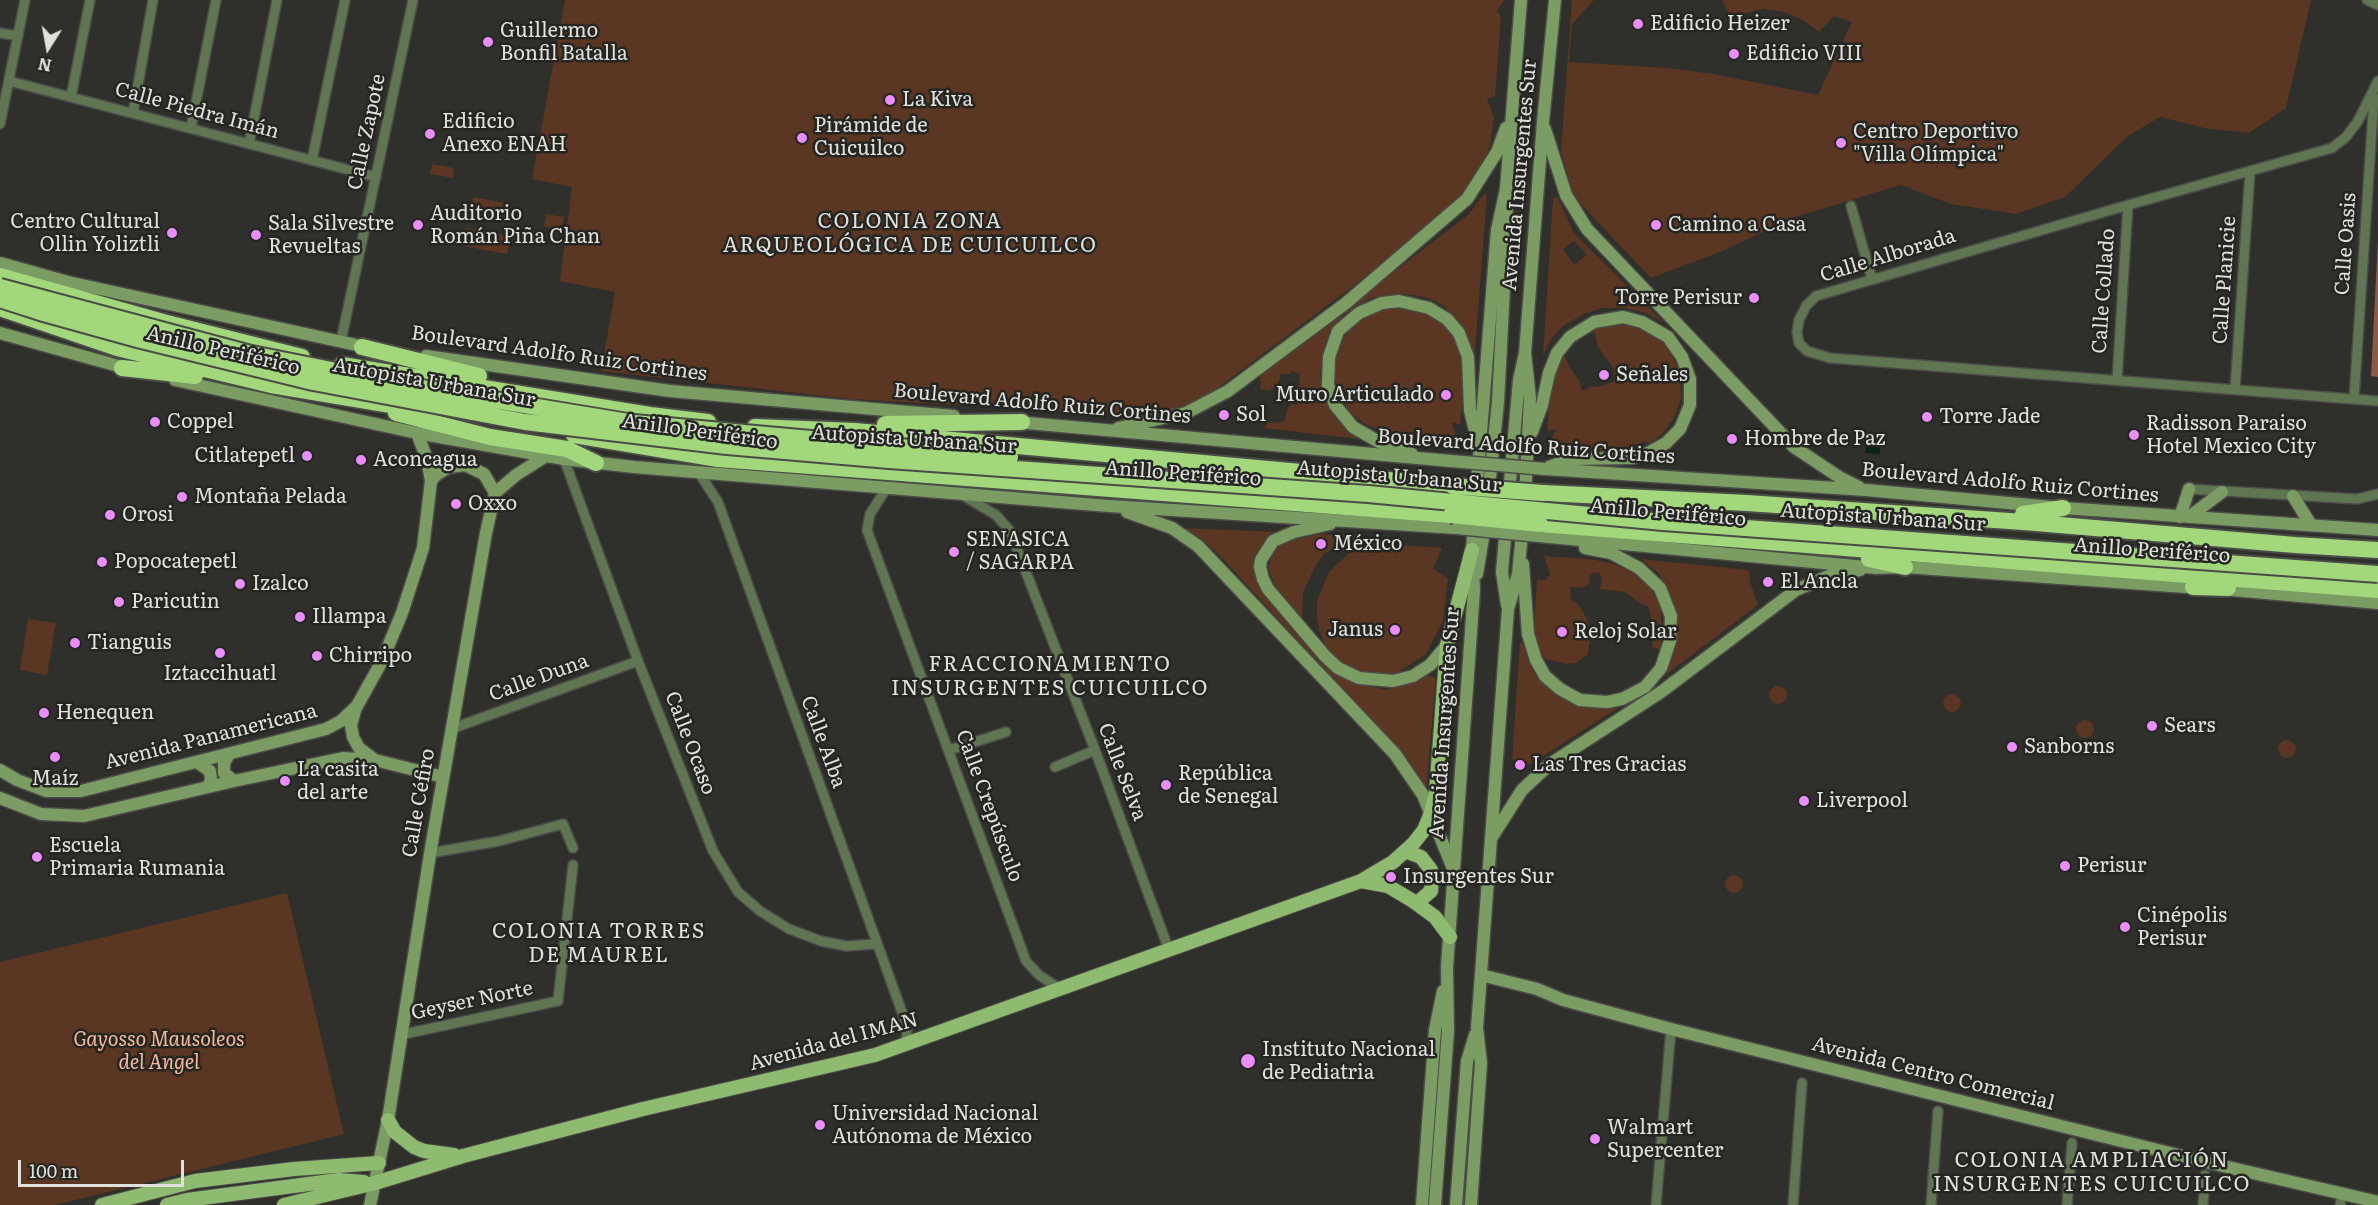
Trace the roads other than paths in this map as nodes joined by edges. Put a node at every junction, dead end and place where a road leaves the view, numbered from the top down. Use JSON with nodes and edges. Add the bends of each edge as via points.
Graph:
{"nodes":[{"id":1,"x":25,"y":0,"type":"edge"},
{"id":2,"x":90,"y":0,"type":"edge"},
{"id":3,"x":153,"y":0,"type":"edge"},
{"id":4,"x":216,"y":0,"type":"edge"},
{"id":5,"x":278,"y":0,"type":"edge"},
{"id":6,"x":345,"y":0,"type":"edge"},
{"id":7,"x":413,"y":0,"type":"edge"},
{"id":8,"x":1521,"y":0,"type":"edge"},
{"id":9,"x":1555,"y":0,"type":"edge"},
{"id":10,"x":2367,"y":0,"type":"edge"},
{"id":11,"x":2378,"y":5,"type":"edge"},
{"id":12,"x":0,"y":33,"type":"edge"},
{"id":13,"x":18,"y":36,"type":"junction"},
{"id":14,"x":9,"y":81,"type":"junction"},
{"id":15,"x":2378,"y":81,"type":"edge"},
{"id":16,"x":2374,"y":91,"type":"junction"},
{"id":17,"x":71,"y":97,"type":"junction"},
{"id":18,"x":1512,"y":110,"type":"junction"},
{"id":19,"x":133,"y":113,"type":"junction"},
{"id":20,"x":1543,"y":122,"type":"junction"},
{"id":21,"x":0,"y":124,"type":"edge"},
{"id":22,"x":191,"y":128,"type":"junction"},
{"id":23,"x":249,"y":144,"type":"junction"},
{"id":24,"x":312,"y":160,"type":"junction"},
{"id":25,"x":2250,"y":172,"type":"junction"},
{"id":26,"x":376,"y":177,"type":"junction"},
{"id":27,"x":1506,"y":189,"type":"junction"},
{"id":28,"x":2128,"y":205,"type":"junction"},
{"id":29,"x":1851,"y":206,"type":"dead end"},
{"id":30,"x":0,"y":263,"type":"edge"},
{"id":31,"x":0,"y":276,"type":"edge"},
{"id":32,"x":1872,"y":279,"type":"junction"},
{"id":33,"x":0,"y":286,"type":"edge"},
{"id":34,"x":0,"y":299,"type":"edge"},
{"id":35,"x":0,"y":308,"type":"edge"},
{"id":36,"x":0,"y":333,"type":"edge"},
{"id":37,"x":341,"y":341,"type":"junction"},
{"id":38,"x":363,"y":347,"type":"junction"},
{"id":39,"x":1525,"y":352,"type":"junction"},
{"id":40,"x":122,"y":368,"type":"junction"},
{"id":41,"x":2117,"y":380,"type":"junction"},
{"id":42,"x":271,"y":385,"type":"junction"},
{"id":43,"x":2235,"y":389,"type":"junction"},
{"id":44,"x":346,"y":398,"type":"junction"},
{"id":45,"x":2355,"y":399,"type":"junction"},
{"id":46,"x":2378,"y":401,"type":"edge"},
{"id":47,"x":596,"y":406,"type":"junction"},
{"id":48,"x":1022,"y":422,"type":"junction"},
{"id":49,"x":741,"y":426,"type":"junction"},
{"id":50,"x":1106,"y":431,"type":"junction"},
{"id":51,"x":417,"y":434,"type":"junction"},
{"id":52,"x":1528,"y":441,"type":"junction"},
{"id":53,"x":1479,"y":452,"type":"junction"},
{"id":54,"x":546,"y":456,"type":"junction"},
{"id":55,"x":564,"y":459,"type":"junction"},
{"id":56,"x":1431,"y":459,"type":"junction"},
{"id":57,"x":596,"y":463,"type":"junction"},
{"id":58,"x":1545,"y":469,"type":"junction"},
{"id":59,"x":699,"y":473,"type":"junction"},
{"id":60,"x":431,"y":481,"type":"junction"},
{"id":61,"x":886,"y":489,"type":"junction"},
{"id":62,"x":2189,"y":489,"type":"joint"},
{"id":63,"x":1866,"y":490,"type":"junction"},
{"id":64,"x":2222,"y":492,"type":"junction"},
{"id":65,"x":495,"y":493,"type":"junction"},
{"id":66,"x":961,"y":494,"type":"junction"},
{"id":67,"x":2378,"y":494,"type":"edge"},
{"id":68,"x":2293,"y":496,"type":"junction"},
{"id":69,"x":1108,"y":506,"type":"junction"},
{"id":70,"x":2063,"y":508,"type":"junction"},
{"id":71,"x":1948,"y":516,"type":"junction"},
{"id":72,"x":2184,"y":517,"type":"junction"},
{"id":73,"x":1352,"y":520,"type":"junction"},
{"id":74,"x":1454,"y":522,"type":"junction"},
{"id":75,"x":2378,"y":522,"type":"edge"},
{"id":76,"x":2311,"y":525,"type":"junction"},
{"id":77,"x":2355,"y":528,"type":"junction"},
{"id":78,"x":2378,"y":530,"type":"edge"},
{"id":79,"x":1540,"y":532,"type":"junction"},
{"id":80,"x":1711,"y":538,"type":"junction"},
{"id":81,"x":1472,"y":550,"type":"junction"},
{"id":82,"x":2378,"y":550,"type":"edge"},
{"id":83,"x":1521,"y":554,"type":"junction"},
{"id":84,"x":2378,"y":564,"type":"edge"},
{"id":85,"x":1905,"y":567,"type":"junction"},
{"id":86,"x":1876,"y":568,"type":"junction"},
{"id":87,"x":2378,"y":574,"type":"edge"},
{"id":88,"x":2193,"y":587,"type":"junction"},
{"id":89,"x":1474,"y":590,"type":"junction"},
{"id":90,"x":2378,"y":591,"type":"edge"},
{"id":91,"x":2378,"y":603,"type":"edge"},
{"id":92,"x":1508,"y":609,"type":"junction"},
{"id":93,"x":1447,"y":645,"type":"junction"},
{"id":94,"x":638,"y":661,"type":"junction"},
{"id":95,"x":357,"y":706,"type":"junction"},
{"id":96,"x":451,"y":729,"type":"junction"},
{"id":97,"x":1006,"y":732,"type":"dead end"},
{"id":98,"x":949,"y":750,"type":"junction"},
{"id":99,"x":1095,"y":750,"type":"junction"},
{"id":100,"x":229,"y":754,"type":"junction"},
{"id":101,"x":375,"y":760,"type":"junction"},
{"id":102,"x":197,"y":762,"type":"junction"},
{"id":103,"x":1055,"y":767,"type":"dead end"},
{"id":104,"x":0,"y":770,"type":"edge"},
{"id":105,"x":443,"y":777,"type":"junction"},
{"id":106,"x":234,"y":781,"type":"junction"},
{"id":107,"x":208,"y":787,"type":"junction"},
{"id":108,"x":0,"y":798,"type":"edge"},
{"id":109,"x":1431,"y":813,"type":"junction"},
{"id":110,"x":1491,"y":838,"type":"junction"},
{"id":111,"x":573,"y":848,"type":"dead end"},
{"id":112,"x":1406,"y":851,"type":"junction"},
{"id":113,"x":430,"y":853,"type":"junction"},
{"id":114,"x":573,"y":865,"type":"dead end"},
{"id":115,"x":1454,"y":871,"type":"junction"},
{"id":116,"x":1361,"y":881,"type":"junction"},
{"id":117,"x":1417,"y":903,"type":"junction"},
{"id":118,"x":1450,"y":937,"type":"junction"},
{"id":119,"x":876,"y":944,"type":"junction"},
{"id":120,"x":1169,"y":950,"type":"junction"},
{"id":121,"x":1447,"y":967,"type":"junction"},
{"id":122,"x":1481,"y":975,"type":"junction"},
{"id":123,"x":1060,"y":989,"type":"junction"},
{"id":124,"x":907,"y":1026,"type":"junction"},
{"id":125,"x":1477,"y":1028,"type":"junction"},
{"id":126,"x":1671,"y":1029,"type":"junction"},
{"id":127,"x":400,"y":1035,"type":"junction"},
{"id":128,"x":923,"y":1040,"type":"junction"},
{"id":129,"x":906,"y":1046,"type":"junction"},
{"id":130,"x":1802,"y":1083,"type":"dead end"},
{"id":131,"x":1938,"y":1111,"type":"dead end"},
{"id":132,"x":388,"y":1120,"type":"junction"},
{"id":133,"x":2072,"y":1143,"type":"dead end"},
{"id":134,"x":462,"y":1156,"type":"junction"},
{"id":135,"x":379,"y":1163,"type":"junction"},
{"id":136,"x":2205,"y":1175,"type":"dead end"},
{"id":137,"x":375,"y":1183,"type":"junction"},
{"id":138,"x":2341,"y":1199,"type":"edge"},
{"id":139,"x":2378,"y":1202,"type":"edge"},
{"id":140,"x":102,"y":1205,"type":"edge"},
{"id":141,"x":167,"y":1205,"type":"edge"},
{"id":142,"x":284,"y":1205,"type":"edge"},
{"id":143,"x":370,"y":1205,"type":"edge"},
{"id":144,"x":1422,"y":1205,"type":"edge"},
{"id":145,"x":1435,"y":1205,"type":"edge"},
{"id":146,"x":1456,"y":1205,"type":"edge"},
{"id":147,"x":1471,"y":1205,"type":"edge"},
{"id":148,"x":1656,"y":1205,"type":"edge"},
{"id":149,"x":1793,"y":1205,"type":"edge"},
{"id":150,"x":1931,"y":1205,"type":"edge"},
{"id":151,"x":2067,"y":1205,"type":"edge"},
{"id":152,"x":2203,"y":1205,"type":"edge"}],
"edges":[{"from":1,"to":13,"type":"street"},
{"from":2,"to":17,"type":"street"},
{"from":3,"to":19,"type":"street"},
{"from":4,"to":22,"type":"street"},
{"from":5,"to":23,"type":"street"},
{"from":6,"to":24,"type":"street"},
{"from":7,"to":26,"type":"street","name":"Calle Zapote"},
{"from":8,"to":18,"type":"main road","name":"Avenida Insurgentes Sur"},
{"from":9,"to":20,"type":"main road","name":"Avenida Insurgentes Sur"},
{"from":10,"to":11,"type":"street"},
{"from":12,"to":13,"type":"street"},
{"from":13,"to":14,"type":"street"},
{"from":14,"to":17,"type":"street","name":"Calle Piedra Imán"},
{"from":14,"to":21,"type":"street"},
{"from":15,"to":16,"type":"street","name":"Calle Alborada"},
{"from":16,"to":25,"type":"street","name":"Calle Alborada","via":[[2358,121],[2332,148]]},
{"from":16,"to":45,"type":"street","name":"Calle Oasis"},
{"from":17,"to":19,"type":"street","name":"Calle Piedra Imán"},
{"from":18,"to":27,"type":"main road","name":"Avenida Insurgentes Sur"},
{"from":18,"to":50,"type":"main road","via":[[1497,152],[1467,199],[1346,303],[1228,391],[1186,413]]},
{"from":19,"to":22,"type":"street","name":"Calle Piedra Imán"},
{"from":20,"to":39,"type":"main road","name":"Avenida Insurgentes Sur"},
{"from":20,"to":63,"type":"main road","via":[[1566,195],[1587,229],[1794,447]]},
{"from":22,"to":23,"type":"street","name":"Calle Piedra Imán"},
{"from":23,"to":24,"type":"street","name":"Calle Piedra Imán"},
{"from":24,"to":26,"type":"street","name":"Calle Piedra Imán"},
{"from":25,"to":28,"type":"street","name":"Calle Alborada"},
{"from":25,"to":43,"type":"street","name":"Calle Planicie"},
{"from":26,"to":37,"type":"street","name":"Calle Zapote"},
{"from":27,"to":53,"type":"main road","name":"Avenida Insurgentes Sur","via":[[1497,230]]},
{"from":27,"to":89,"type":"main road","name":"Avenida Insurgentes Sur","via":[[1508,231],[1498,402],[1483,551]]},
{"from":28,"to":32,"type":"street","name":"Calle Alborada"},
{"from":28,"to":41,"type":"street","name":"Calle Collado"},
{"from":29,"to":32,"type":"street"},
{"from":30,"to":37,"type":"main road","name":"Boulevard Adolfo Ruiz Cortines","via":[[68,282]]},
{"from":31,"to":47,"type":"highway","name":"Anillo Periférico","via":[[323,362]]},
{"from":32,"to":41,"type":"street","name":"Calle Alborada","via":[[1816,296],[1799,320],[1799,343],[1807,351],[1830,358]]},
{"from":33,"to":84,"type":"highway","name":"Autopista Urbana Sur","bridge":true,"via":[[247,352],[416,387],[634,423],[1660,512]]},
{"from":34,"to":87,"type":"highway","name":"Autopista Urbana Sur","bridge":true,"via":[[141,340],[313,382],[525,422],[715,444],[1368,494],[1663,522]]},
{"from":35,"to":42,"type":"highway","name":"Anillo Periférico","via":[[117,348]]},
{"from":36,"to":40,"type":"main road"},
{"from":37,"to":38,"type":"main road","name":"Boulevard Adolfo Ruiz Cortines"},
{"from":38,"to":47,"type":"highway"},
{"from":38,"to":48,"type":"main road","name":"Boulevard Adolfo Ruiz Cortines","via":[[670,391]]},
{"from":39,"to":52,"type":"main road","name":"Avenida Insurgentes Sur","via":[[1530,389]]},
{"from":39,"to":92,"type":"main road","name":"Avenida Insurgentes Sur","via":[[1519,380],[1502,572]]},
{"from":40,"to":42,"type":"highway"},
{"from":40,"to":51,"type":"main road"},
{"from":41,"to":43,"type":"street","name":"Calle Alborada"},
{"from":42,"to":44,"type":"highway","name":"Anillo Periférico"},
{"from":43,"to":45,"type":"street","name":"Calle Alborada"},
{"from":44,"to":57,"type":"highway","via":[[490,437],[567,449]]},
{"from":44,"to":74,"type":"highway","name":"Anillo Periférico","via":[[718,459]]},
{"from":45,"to":46,"type":"street","name":"Calle Alborada"},
{"from":47,"to":49,"type":"highway","name":"Anillo Periférico"},
{"from":48,"to":49,"type":"highway"},
{"from":48,"to":50,"type":"main road","name":"Boulevard Adolfo Ruiz Cortines"},
{"from":49,"to":71,"type":"highway","name":"Anillo Periférico","bridge":true,"via":[[855,431],[1543,494]]},
{"from":50,"to":56,"type":"main road","name":"Boulevard Adolfo Ruiz Cortines"},
{"from":51,"to":54,"type":"main road"},
{"from":51,"to":60,"type":"main road","name":"Avenida Panamericana"},
{"from":52,"to":58,"type":"main road","via":[[1557,353],[1563,343],[1585,326],[1603,319],[1634,318],[1668,337],[1682,357],[1690,379],[1690,405],[1680,429],[1666,443],[1632,458],[1572,459]]},
{"from":52,"to":83,"type":"main road","name":"Avenida Insurgentes Sur"},
{"from":53,"to":56,"type":"main road","via":[[1470,410],[1468,357],[1454,327],[1439,313],[1410,302],[1391,301],[1367,308],[1338,331],[1331,348],[1327,375],[1335,405],[1347,422],[1365,435]]},
{"from":53,"to":81,"type":"main road","name":"Avenida Insurgentes Sur"},
{"from":54,"to":55,"type":"main road"},
{"from":54,"to":65,"type":"main road"},
{"from":55,"to":57,"type":"main road"},
{"from":55,"to":94,"type":"street","name":"Calle Ocaso"},
{"from":56,"to":58,"type":"main road","name":"Boulevard Adolfo Ruiz Cortines","bridge":true},
{"from":57,"to":59,"type":"main road"},
{"from":58,"to":63,"type":"main road","name":"Boulevard Adolfo Ruiz Cortines"},
{"from":59,"to":61,"type":"main road"},
{"from":59,"to":119,"type":"street","name":"Calle Alba","via":[[718,502]]},
{"from":60,"to":65,"type":"main road","via":[[449,467],[465,465],[484,474]]},
{"from":60,"to":95,"type":"main road","name":"Avenida Panamericana","via":[[423,548],[402,613]]},
{"from":61,"to":66,"type":"main road"},
{"from":61,"to":98,"type":"street","name":"Calle Crepúsculo","via":[[870,514],[867,530]]},
{"from":62,"to":64,"type":"street"},
{"from":62,"to":72,"type":"main road"},
{"from":63,"to":70,"type":"main road","name":"Boulevard Adolfo Ruiz Cortines"},
{"from":64,"to":68,"type":"street"},
{"from":64,"to":72,"type":"main road"},
{"from":65,"to":96,"type":"main road","name":"Calle Céfiro"},
{"from":66,"to":69,"type":"main road"},
{"from":66,"to":99,"type":"street","name":"Calle Selva","via":[[990,510],[1010,531]]},
{"from":67,"to":68,"type":"street","via":[[2357,499]]},
{"from":68,"to":76,"type":"main road"},
{"from":69,"to":73,"type":"main road"},
{"from":69,"to":109,"type":"main road","via":[[1172,528],[1198,546],[1395,754]]},
{"from":70,"to":71,"type":"highway","via":[[2031,514]]},
{"from":70,"to":72,"type":"main road","name":"Boulevard Adolfo Ruiz Cortines"},
{"from":71,"to":82,"type":"highway","name":"Anillo Periférico"},
{"from":72,"to":76,"type":"main road","name":"Boulevard Adolfo Ruiz Cortines"},
{"from":73,"to":74,"type":"main road"},
{"from":73,"to":93,"type":"main road","via":[[1304,529],[1273,541],[1260,567],[1268,589],[1331,663],[1359,678],[1384,682],[1413,676],[1438,659]]},
{"from":74,"to":79,"type":"highway","name":"Anillo Periférico","bridge":true},
{"from":75,"to":77,"type":"main road"},
{"from":76,"to":77,"type":"main road","name":"Boulevard Adolfo Ruiz Cortines"},
{"from":77,"to":78,"type":"main road","name":"Boulevard Adolfo Ruiz Cortines"},
{"from":79,"to":80,"type":"highway","name":"Anillo Periférico"},
{"from":79,"to":83,"type":"main road","via":[[1560,545],[1620,556],[1660,588],[1671,616],[1670,641],[1661,668],[1645,687],[1622,699],[1589,702],[1565,693],[1545,676],[1528,634]]},
{"from":79,"to":86,"type":"main road"},
{"from":80,"to":85,"type":"highway"},
{"from":80,"to":90,"type":"highway","name":"Anillo Periférico"},
{"from":81,"to":89,"type":"main road","name":"Avenida Insurgentes Sur"},
{"from":81,"to":93,"type":"main road","name":"Avenida del IMAN"},
{"from":83,"to":92,"type":"main road","name":"Avenida Insurgentes Sur"},
{"from":85,"to":86,"type":"main road"},
{"from":85,"to":88,"type":"main road"},
{"from":86,"to":110,"type":"main road","via":[[1832,575],[1776,603],[1671,685],[1550,764],[1522,790]]},
{"from":88,"to":90,"type":"highway"},
{"from":88,"to":91,"type":"main road"},
{"from":89,"to":115,"type":"main road","name":"Avenida Insurgentes Sur"},
{"from":92,"to":110,"type":"main road","name":"Avenida Insurgentes Sur"},
{"from":93,"to":109,"type":"main road","name":"Avenida del IMAN","via":[[1436,793]]},
{"from":94,"to":96,"type":"street","name":"Calle Duna"},
{"from":94,"to":119,"type":"street","name":"Calle Ocaso","via":[[713,851],[738,892],[789,929],[846,946]]},
{"from":95,"to":100,"type":"main road","name":"Avenida Panamericana","via":[[326,729]]},
{"from":95,"to":101,"type":"main road","via":[[351,724],[353,737],[359,748]]},
{"from":96,"to":105,"type":"main road","name":"Calle Céfiro"},
{"from":97,"to":98,"type":"street"},
{"from":98,"to":123,"type":"street","name":"Calle Crepúsculo","via":[[1026,961]]},
{"from":99,"to":103,"type":"street"},
{"from":99,"to":120,"type":"street","name":"Calle Selva"},
{"from":100,"to":102,"type":"main road","name":"Avenida Panamericana"},
{"from":100,"to":106,"type":"main road","via":[[224,773]]},
{"from":101,"to":105,"type":"main road"},
{"from":101,"to":106,"type":"main road","via":[[344,759]]},
{"from":102,"to":104,"type":"main road","name":"Avenida Panamericana","via":[[81,790],[46,791]]},
{"from":102,"to":107,"type":"main road","via":[[210,771]]},
{"from":105,"to":113,"type":"main road","name":"Calle Céfiro"},
{"from":106,"to":107,"type":"main road"},
{"from":107,"to":108,"type":"main road","via":[[84,816],[41,814]]},
{"from":109,"to":112,"type":"main road","name":"Avenida del IMAN","via":[[1424,830]]},
{"from":109,"to":115,"type":"main road"},
{"from":110,"to":122,"type":"main road","name":"Avenida Insurgentes Sur"},
{"from":111,"to":113,"type":"street","via":[[563,825]]},
{"from":112,"to":116,"type":"main road","name":"Avenida del IMAN"},
{"from":112,"to":117,"type":"main road","via":[[1421,857],[1431,870],[1431,891]]},
{"from":113,"to":127,"type":"main road","name":"Calle Céfiro"},
{"from":114,"to":127,"type":"street","name":"Geyser Norte","via":[[558,1001]]},
{"from":115,"to":118,"type":"main road","name":"Avenida Insurgentes Sur"},
{"from":116,"to":117,"type":"main road","via":[[1388,886]]},
{"from":116,"to":120,"type":"main road","name":"Avenida del IMAN"},
{"from":117,"to":118,"type":"main road"},
{"from":118,"to":121,"type":"main road","name":"Avenida Insurgentes Sur"},
{"from":119,"to":124,"type":"street","name":"Calle Alba"},
{"from":120,"to":123,"type":"main road","name":"Avenida del IMAN"},
{"from":121,"to":144,"type":"main road","name":"Avenida Insurgentes Sur","via":[[1435,1030]]},
{"from":121,"to":145,"type":"main road","name":"Avenida Insurgentes Sur","via":[[1448,1030]]},
{"from":122,"to":125,"type":"main road","name":"Avenida Insurgentes Sur"},
{"from":122,"to":126,"type":"main road","name":"Avenida Centro Comercial"},
{"from":123,"to":128,"type":"main road","name":"Avenida del IMAN"},
{"from":124,"to":128,"type":"street","name":"Calle Alba"},
{"from":124,"to":129,"type":"street","name":"Calle Alba"},
{"from":125,"to":146,"type":"main road","name":"Avenida Insurgentes Sur","via":[[1467,1061]]},
{"from":125,"to":147,"type":"main road","name":"Avenida Insurgentes Sur","via":[[1481,1062]]},
{"from":126,"to":138,"type":"main road","name":"Avenida Centro Comercial"},
{"from":126,"to":148,"type":"street"},
{"from":127,"to":132,"type":"main road","name":"Calle Céfiro"},
{"from":128,"to":129,"type":"main road","name":"Avenida del IMAN"},
{"from":129,"to":134,"type":"main road","name":"Avenida del IMAN"},
{"from":130,"to":149,"type":"street"},
{"from":131,"to":150,"type":"street"},
{"from":132,"to":134,"type":"main road","via":[[395,1132],[414,1147]]},
{"from":132,"to":135,"type":"main road","name":"Calle Céfiro"},
{"from":133,"to":151,"type":"street"},
{"from":134,"to":137,"type":"main road","name":"Avenida del IMAN"},
{"from":135,"to":137,"type":"main road","name":"Calle Céfiro"},
{"from":135,"to":140,"type":"main road","via":[[195,1181]]},
{"from":136,"to":152,"type":"street"},
{"from":137,"to":141,"type":"main road","name":"Avenida del IMAN","via":[[339,1180]]},
{"from":137,"to":142,"type":"main road","name":"Avenida del IMAN"},
{"from":137,"to":143,"type":"main road","name":"Calle Céfiro"},
{"from":138,"to":139,"type":"main road","name":"Avenida Centro Comercial"}]}
